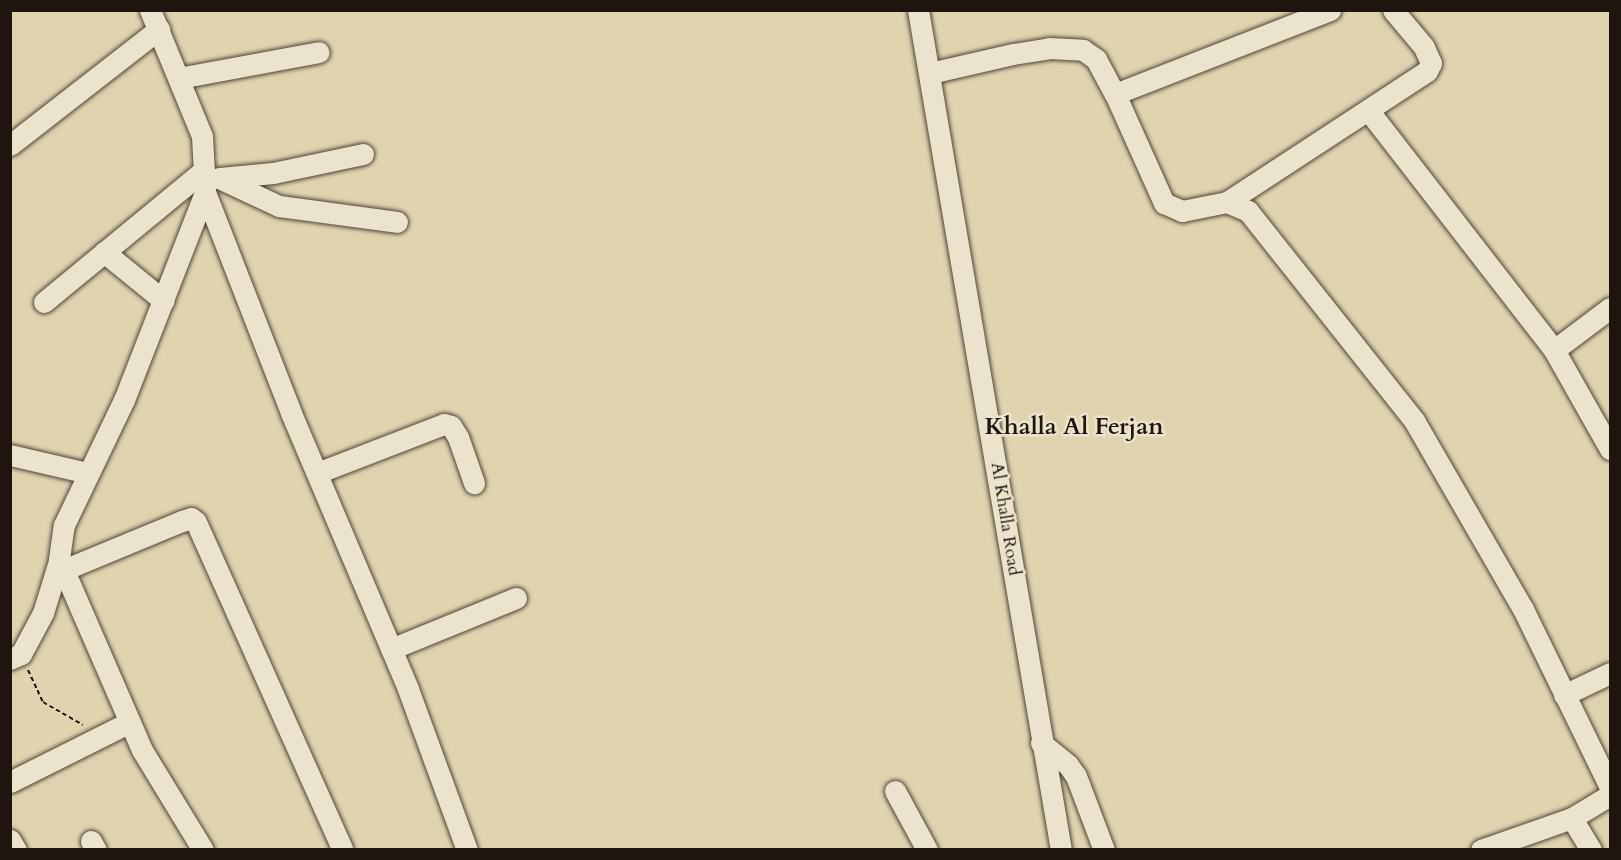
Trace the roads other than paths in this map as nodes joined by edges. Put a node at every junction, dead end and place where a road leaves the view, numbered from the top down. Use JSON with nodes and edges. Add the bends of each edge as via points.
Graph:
{"nodes":[{"id":1,"x":918,"y":10,"type":"edge"},
{"id":2,"x":1330,"y":10,"type":"edge"},
{"id":3,"x":1393,"y":10,"type":"edge"},
{"id":4,"x":155,"y":20,"type":"edge"},
{"id":5,"x":319,"y":52,"type":"dead end"},
{"id":6,"x":930,"y":73,"type":"junction"},
{"id":7,"x":179,"y":78,"type":"junction"},
{"id":8,"x":1115,"y":94,"type":"junction"},
{"id":9,"x":1368,"y":110,"type":"junction"},
{"id":10,"x":10,"y":145,"type":"edge"},
{"id":11,"x":363,"y":154,"type":"dead end"},
{"id":12,"x":208,"y":180,"type":"junction"},
{"id":13,"x":1227,"y":202,"type":"junction"},
{"id":14,"x":397,"y":222,"type":"dead end"},
{"id":15,"x":104,"y":252,"type":"junction"},
{"id":16,"x":164,"y":301,"type":"junction"},
{"id":17,"x":44,"y":302,"type":"dead end"},
{"id":18,"x":1611,"y":308,"type":"edge"},
{"id":19,"x":1554,"y":350,"type":"junction"},
{"id":20,"x":1611,"y":449,"type":"edge"},
{"id":21,"x":10,"y":455,"type":"edge"},
{"id":22,"x":87,"y":473,"type":"junction"},
{"id":23,"x":317,"y":473,"type":"junction"},
{"id":24,"x":474,"y":483,"type":"dead end"},
{"id":25,"x":60,"y":565,"type":"junction"},
{"id":26,"x":516,"y":598,"type":"dead end"},
{"id":27,"x":391,"y":649,"type":"junction"},
{"id":28,"x":16,"y":657,"type":"edge"},
{"id":29,"x":1611,"y":674,"type":"edge"},
{"id":30,"x":1564,"y":695,"type":"junction"},
{"id":31,"x":130,"y":722,"type":"junction"},
{"id":32,"x":1041,"y":743,"type":"junction"},
{"id":33,"x":10,"y":782,"type":"edge"},
{"id":34,"x":1611,"y":787,"type":"edge"},
{"id":35,"x":895,"y":791,"type":"dead end"},
{"id":36,"x":1611,"y":795,"type":"edge"},
{"id":37,"x":1572,"y":818,"type":"junction"},
{"id":38,"x":10,"y":840,"type":"edge"},
{"id":39,"x":16,"y":849,"type":"edge"},
{"id":40,"x":203,"y":849,"type":"edge"},
{"id":41,"x":343,"y":849,"type":"edge"},
{"id":42,"x":467,"y":849,"type":"edge"},
{"id":43,"x":927,"y":849,"type":"edge"},
{"id":44,"x":1061,"y":849,"type":"edge"},
{"id":45,"x":1104,"y":849,"type":"edge"},
{"id":46,"x":1481,"y":849,"type":"edge"},
{"id":47,"x":1591,"y":849,"type":"edge"}],
"edges":[{"from":1,"to":6,"type":"street","name":"Al Khalla Road"},
{"from":2,"to":8,"type":"street"},
{"from":3,"to":9,"type":"street","via":[[1424,47],[1431,63],[1427,71]]},
{"from":4,"to":7,"type":"street"},
{"from":4,"to":10,"type":"street"},
{"from":5,"to":7,"type":"street"},
{"from":6,"to":8,"type":"street","via":[[1022,52],[1083,50],[1096,59]]},
{"from":6,"to":32,"type":"street","name":"Al Khalla Road"},
{"from":7,"to":12,"type":"street","via":[[202,136]]},
{"from":8,"to":13,"type":"street","via":[[1164,204],[1182,211]]},
{"from":9,"to":13,"type":"street"},
{"from":9,"to":19,"type":"street"},
{"from":11,"to":12,"type":"street","via":[[273,173]]},
{"from":12,"to":14,"type":"street","via":[[279,206]]},
{"from":12,"to":15,"type":"street"},
{"from":12,"to":16,"type":"street"},
{"from":12,"to":23,"type":"street"},
{"from":13,"to":30,"type":"street","via":[[1248,211],[1415,423],[1522,609]]},
{"from":15,"to":16,"type":"street"},
{"from":15,"to":17,"type":"street"},
{"from":16,"to":22,"type":"street","via":[[124,400]]},
{"from":18,"to":19,"type":"street"},
{"from":19,"to":20,"type":"street"},
{"from":21,"to":22,"type":"street"},
{"from":22,"to":25,"type":"street","via":[[64,525]]},
{"from":23,"to":24,"type":"street","via":[[444,424],[451,426],[458,437]]},
{"from":23,"to":27,"type":"street"},
{"from":25,"to":28,"type":"street","via":[[43,613]]},
{"from":25,"to":31,"type":"street"},
{"from":25,"to":41,"type":"street","via":[[191,518],[196,522]]},
{"from":26,"to":27,"type":"street"},
{"from":27,"to":42,"type":"street"},
{"from":29,"to":30,"type":"street"},
{"from":30,"to":34,"type":"street"},
{"from":31,"to":33,"type":"street"},
{"from":31,"to":40,"type":"street","via":[[163,787]]},
{"from":32,"to":44,"type":"street","name":"Al Khalla Road"},
{"from":32,"to":45,"type":"street","via":[[1076,776]]},
{"from":35,"to":43,"type":"street"},
{"from":36,"to":37,"type":"street"},
{"from":37,"to":46,"type":"street"},
{"from":37,"to":47,"type":"street"},
{"from":38,"to":39,"type":"street"}]}
